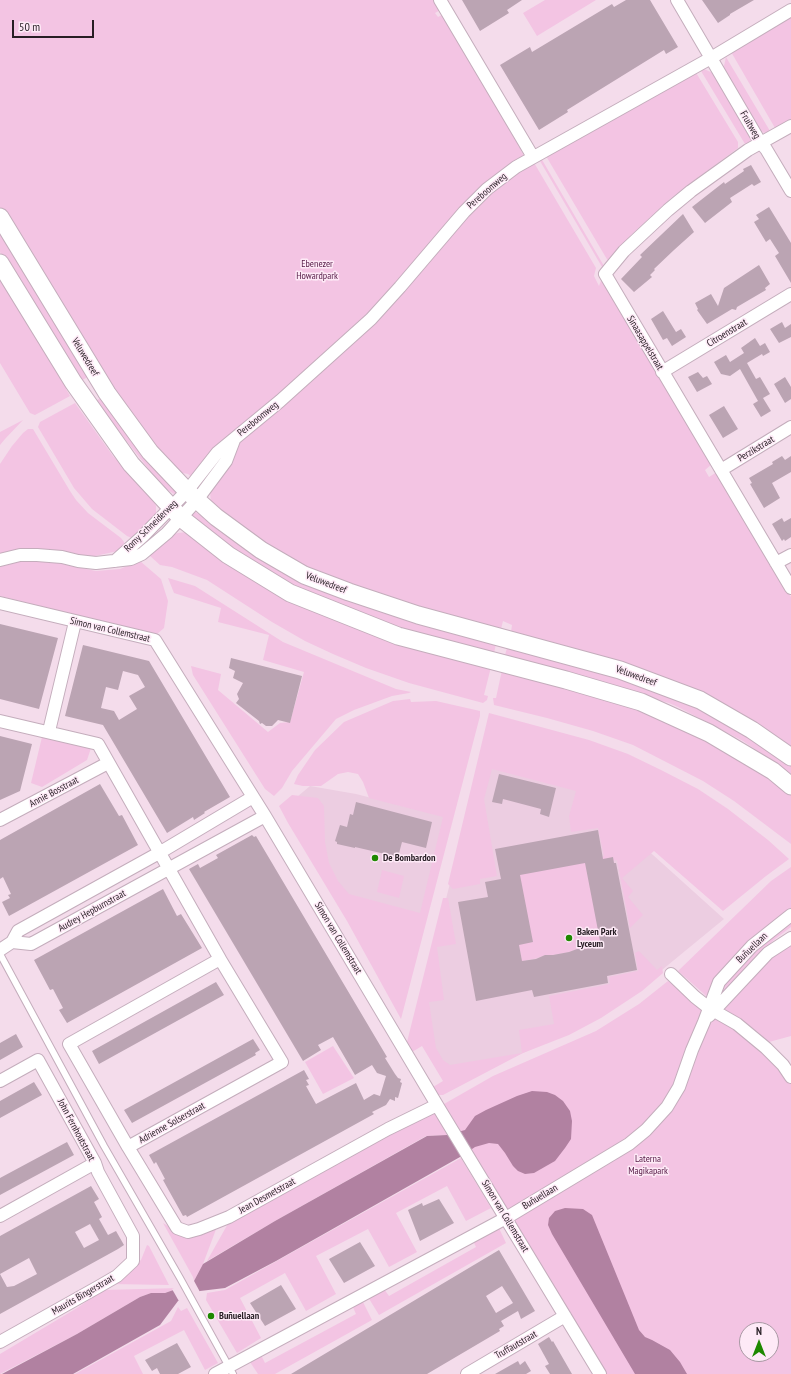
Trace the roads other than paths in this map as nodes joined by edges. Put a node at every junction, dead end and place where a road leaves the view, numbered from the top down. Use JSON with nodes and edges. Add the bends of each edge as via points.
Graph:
{"nodes":[{"id":1,"x":440,"y":0,"type":"edge"},
{"id":2,"x":677,"y":0,"type":"edge"},
{"id":3,"x":791,"y":10,"type":"edge"},
{"id":4,"x":711,"y":58,"type":"junction"},
{"id":5,"x":791,"y":126,"type":"edge"},
{"id":6,"x":760,"y":142,"type":"junction"},
{"id":7,"x":533,"y":157,"type":"junction"},
{"id":8,"x":791,"y":191,"type":"edge"},
{"id":9,"x":0,"y":217,"type":"edge"},
{"id":10,"x":0,"y":263,"type":"edge"},
{"id":11,"x":791,"y":294,"type":"edge"},
{"id":12,"x":662,"y":372,"type":"junction"},
{"id":13,"x":791,"y":427,"type":"edge"},
{"id":14,"x":721,"y":470,"type":"junction"},
{"id":15,"x":192,"y":495,"type":"junction"},
{"id":16,"x":176,"y":513,"type":"junction"},
{"id":17,"x":791,"y":555,"type":"edge"},
{"id":18,"x":0,"y":560,"type":"edge"},
{"id":19,"x":776,"y":564,"type":"junction"},
{"id":20,"x":791,"y":588,"type":"edge"},
{"id":21,"x":0,"y":602,"type":"edge"},
{"id":22,"x":75,"y":622,"type":"junction"},
{"id":23,"x":0,"y":720,"type":"edge"},
{"id":24,"x":49,"y":732,"type":"junction"},
{"id":25,"x":791,"y":757,"type":"edge"},
{"id":26,"x":108,"y":763,"type":"junction"},
{"id":27,"x":791,"y":786,"type":"edge"},
{"id":28,"x":253,"y":797,"type":"junction"},
{"id":29,"x":265,"y":816,"type":"junction"},
{"id":30,"x":0,"y":820,"type":"edge"},
{"id":31,"x":159,"y":854,"type":"junction"},
{"id":32,"x":169,"y":868,"type":"junction"},
{"id":33,"x":791,"y":915,"type":"edge"},
{"id":34,"x":791,"y":938,"type":"edge"},
{"id":35,"x":12,"y":942,"type":"junction"},
{"id":36,"x":0,"y":950,"type":"edge"},
{"id":37,"x":0,"y":954,"type":"edge"},
{"id":38,"x":220,"y":959,"type":"junction"},
{"id":39,"x":671,"y":974,"type":"dead end"},
{"id":40,"x":712,"y":1009,"type":"junction"},
{"id":41,"x":791,"y":1077,"type":"edge"},
{"id":42,"x":0,"y":1081,"type":"edge"},
{"id":43,"x":437,"y":1104,"type":"junction"},
{"id":44,"x":128,"y":1147,"type":"junction"},
{"id":45,"x":95,"y":1163,"type":"junction"},
{"id":46,"x":0,"y":1216,"type":"edge"},
{"id":47,"x":506,"y":1218,"type":"junction"},
{"id":48,"x":565,"y":1316,"type":"junction"},
{"id":49,"x":0,"y":1342,"type":"edge"},
{"id":50,"x":231,"y":1370,"type":"edge"},
{"id":51,"x":215,"y":1374,"type":"edge"},
{"id":52,"x":467,"y":1374,"type":"edge"},
{"id":53,"x":600,"y":1374,"type":"edge"}],
"edges":[{"from":1,"to":7,"type":"street"},
{"from":2,"to":4,"type":"street","name":"Fruitweg"},
{"from":3,"to":4,"type":"street","name":"Pereboomweg"},
{"from":4,"to":6,"type":"street","name":"Fruitweg"},
{"from":4,"to":7,"type":"street","name":"Pereboomweg"},
{"from":5,"to":6,"type":"street"},
{"from":6,"to":8,"type":"street","name":"Fruitweg"},
{"from":6,"to":12,"type":"street","name":"Sinaasappelstraat","via":[[668,210],[624,251],[604,274]]},
{"from":7,"to":15,"type":"street","name":"Pereboomweg","via":[[487,189],[371,319],[234,439],[226,461]]},
{"from":9,"to":15,"type":"main road","name":"Veluwedreef","via":[[107,393],[150,452]]},
{"from":10,"to":16,"type":"main road","via":[[90,406],[131,464]]},
{"from":11,"to":12,"type":"street","name":"Citroenstraat"},
{"from":12,"to":14,"type":"street","name":"Sinaasappelstraat"},
{"from":13,"to":14,"type":"street","name":"Perzikstraat"},
{"from":14,"to":19,"type":"street","name":"Sinaasappelstraat"},
{"from":15,"to":16,"type":"street","name":"Pereboomweg"},
{"from":15,"to":25,"type":"main road","name":"Veluwedreef","via":[[216,517],[261,550],[304,575],[418,615],[620,670],[700,700],[752,730]]},
{"from":16,"to":18,"type":"street","name":"Romy Schneiderweg","via":[[167,533],[142,554],[130,559],[96,563],[62,557],[20,555]]},
{"from":16,"to":27,"type":"main road","via":[[228,555],[290,593],[398,636],[641,702],[709,733],[774,771]]},
{"from":17,"to":19,"type":"street"},
{"from":19,"to":20,"type":"street","name":"Sinaasappelstraat"},
{"from":21,"to":22,"type":"street","name":"Simon van Collemstraat"},
{"from":22,"to":24,"type":"street"},
{"from":22,"to":28,"type":"street","name":"Simon van Collemstraat","via":[[155,640]]},
{"from":23,"to":24,"type":"street"},
{"from":24,"to":26,"type":"street","via":[[98,744]]},
{"from":26,"to":30,"type":"street","name":"Annie Bosstraat"},
{"from":26,"to":31,"type":"street"},
{"from":28,"to":29,"type":"street","name":"Simon van Collemstraat"},
{"from":28,"to":31,"type":"street","name":"Audrey Hepburnstraat"},
{"from":29,"to":32,"type":"street","name":"Audrey Hepburnstraat"},
{"from":29,"to":43,"type":"street","name":"Simon van Collemstraat"},
{"from":31,"to":32,"type":"street"},
{"from":31,"to":35,"type":"street","name":"Audrey Hepburnstraat","via":[[18,931]]},
{"from":32,"to":35,"type":"street","name":"Audrey Hepburnstraat","via":[[31,944]]},
{"from":32,"to":38,"type":"street","name":"Adrienne Solserstraat"},
{"from":33,"to":40,"type":"street","name":"Buñuellaan","via":[[752,946],[719,982]]},
{"from":34,"to":40,"type":"street","name":"Buñuellaan","via":[[768,953]]},
{"from":35,"to":36,"type":"street","name":"Audrey Hepburnstraat"},
{"from":37,"to":50,"type":"lane","via":[[104,1146]]},
{"from":38,"to":44,"type":"street","name":"Adrienne Solserstraat","via":[[70,1044]]},
{"from":38,"to":44,"type":"street","name":"Adrienne Solserstraat","via":[[282,1062]]},
{"from":39,"to":40,"type":"street"},
{"from":40,"to":41,"type":"street","via":[[738,1024],[766,1048]]},
{"from":40,"to":47,"type":"street","name":"Buñuellaan","via":[[692,1050],[679,1087],[667,1107],[646,1130],[629,1144]]},
{"from":42,"to":45,"type":"street","name":"John Fernhoutstraat","via":[[38,1060]]},
{"from":43,"to":44,"type":"street","name":"Jean Desmetstraat","via":[[229,1216],[188,1232],[178,1228]]},
{"from":43,"to":47,"type":"street","name":"Simon van Collemstraat"},
{"from":45,"to":46,"type":"street","name":"John Fernhoutstraat"},
{"from":45,"to":49,"type":"street","name":"Maurits Bingerstraat","via":[[133,1236],[133,1261],[111,1280]]},
{"from":47,"to":48,"type":"street","name":"Simon van Collemstraat"},
{"from":47,"to":50,"type":"street","name":"Buñuellaan","via":[[440,1252]]},
{"from":48,"to":52,"type":"street","name":"Truffautstraat"},
{"from":48,"to":53,"type":"street","name":"Simon van Collemstraat"},
{"from":50,"to":51,"type":"street","name":"Buñuellaan"}]}
